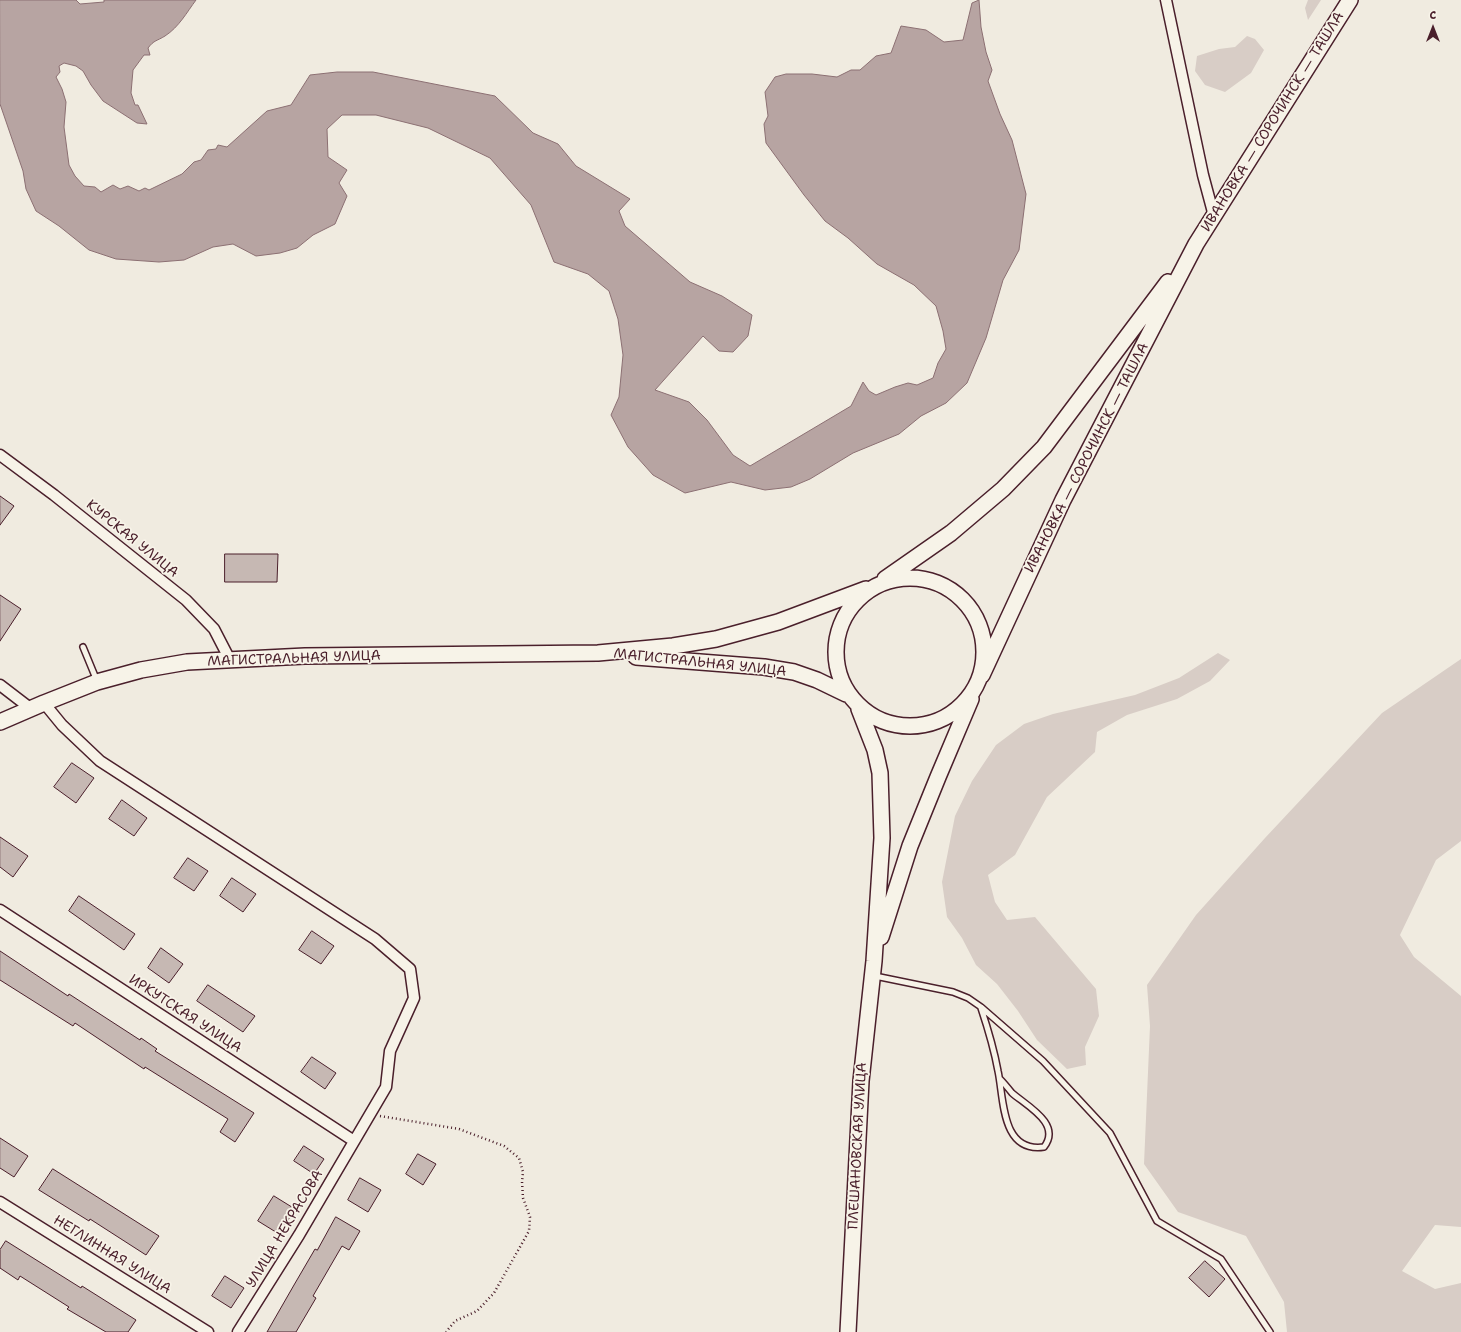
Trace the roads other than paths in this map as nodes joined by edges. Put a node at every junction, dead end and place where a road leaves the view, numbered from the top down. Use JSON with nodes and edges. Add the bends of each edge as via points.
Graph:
{"nodes":[{"id":1,"x":1166,"y":0,"type":"edge"},
{"id":2,"x":1350,"y":0,"type":"edge"},
{"id":3,"x":1214,"y":216,"type":"junction"},
{"id":4,"x":1196,"y":244,"type":"junction"},
{"id":5,"x":0,"y":455,"type":"edge"},
{"id":6,"x":884,"y":580,"type":"junction"},
{"id":7,"x":866,"y":590,"type":"junction"},
{"id":8,"x":83,"y":647,"type":"dead end"},
{"id":9,"x":598,"y":653,"type":"junction"},
{"id":10,"x":230,"y":660,"type":"junction"},
{"id":11,"x":982,"y":675,"type":"junction"},
{"id":12,"x":97,"y":682,"type":"junction"},
{"id":13,"x":0,"y":685,"type":"edge"},
{"id":14,"x":975,"y":690,"type":"junction"},
{"id":15,"x":846,"y":694,"type":"junction"},
{"id":16,"x":37,"y":706,"type":"junction"},
{"id":17,"x":859,"y":709,"type":"junction"},
{"id":18,"x":0,"y":722,"type":"edge"},
{"id":19,"x":0,"y":910,"type":"edge"},
{"id":20,"x":873,"y":968,"type":"junction"},
{"id":21,"x":981,"y":1007,"type":"junction"},
{"id":22,"x":1000,"y":1079,"type":"junction"},
{"id":23,"x":354,"y":1141,"type":"junction"},
{"id":24,"x":0,"y":1202,"type":"edge"},
{"id":25,"x":208,"y":1332,"type":"edge"},
{"id":26,"x":238,"y":1332,"type":"edge"},
{"id":27,"x":848,"y":1332,"type":"edge"},
{"id":28,"x":1270,"y":1332,"type":"edge"}],
"edges":[{"from":1,"to":3,"type":"street"},
{"from":2,"to":3,"type":"main road","name":"ИВАНОВКА — СОРОЧИНСК — ТАШЛА"},
{"from":3,"to":4,"type":"main road","name":"ИВАНОВКА — СОРОЧИНСК — ТАШЛА"},
{"from":4,"to":6,"type":"main road","name":"ИВАНОВКА — СОРОЧИНСК — ТАШЛА","via":[[1044,447],[1003,489],[951,533]]},
{"from":4,"to":11,"type":"main road","name":"ИВАНОВКА — СОРОЧИНСК — ТАШЛА","via":[[1063,500]]},
{"from":5,"to":10,"type":"street","name":"КУРСКАЯ УЛИЦА","via":[[186,600],[214,629]]},
{"from":6,"to":7,"type":"main road","name":"ИВАНОВКА — СОРОЧИНСК — ТАШЛА"},
{"from":6,"to":11,"type":"main road","name":"ИВАНОВКА — СОРОЧИНСК — ТАШЛА","via":[[928,580],[946,586],[962,598],[974,614],[981,631],[984,652]]},
{"from":7,"to":9,"type":"main road","name":"МАГИСТРАЛЬНАЯ УЛИЦА","via":[[778,622],[716,639]]},
{"from":7,"to":15,"type":"main road","name":"ИВАНОВКА — СОРОЧИНСК — ТАШЛА","via":[[850,606],[837,640],[836,659],[839,677]]},
{"from":8,"to":12,"type":"lane"},
{"from":9,"to":10,"type":"main road","name":"МАГИСТРАЛЬНАЯ УЛИЦА","via":[[305,656]]},
{"from":9,"to":15,"type":"main road","name":"МАГИСТРАЛЬНАЯ УЛИЦА","via":[[764,667],[794,672]]},
{"from":10,"to":12,"type":"main road","name":"МАГИСТРАЛЬНАЯ УЛИЦА","via":[[187,662],[141,670]]},
{"from":11,"to":14,"type":"main road","name":"ИВАНОВКА — СОРОЧИНСК — ТАШЛА"},
{"from":12,"to":16,"type":"main road","name":"МАГИСТРАЛЬНАЯ УЛИЦА"},
{"from":13,"to":16,"type":"street","name":"УЛИЦА НЕКРАСОВА"},
{"from":14,"to":17,"type":"main road","name":"ИВАНОВКА — СОРОЧИНСК — ТАШЛА","via":[[958,709],[940,719],[920,725],[878,719]]},
{"from":14,"to":20,"type":"main road","via":[[910,846]]},
{"from":15,"to":17,"type":"main road","name":"ИВАНОВКА — СОРОЧИНСК — ТАШЛА"},
{"from":16,"to":18,"type":"main road","name":"МАГИСТРАЛЬНАЯ УЛИЦА"},
{"from":16,"to":23,"type":"street","name":"УЛИЦА НЕКРАСОВА","via":[[62,725],[100,761],[375,939],[410,969],[414,998],[390,1051],[386,1087]]},
{"from":17,"to":20,"type":"main road","via":[[875,750],[880,780],[882,838]]},
{"from":19,"to":23,"type":"street","name":"ИРКУТСКАЯ УЛИЦА"},
{"from":20,"to":21,"type":"lane","via":[[953,992]]},
{"from":20,"to":27,"type":"main road","name":"ПЛЕШАНОВСКАЯ УЛИЦА","via":[[861,1081]]},
{"from":21,"to":22,"type":"lane","via":[[992,1040]]},
{"from":21,"to":28,"type":"lane","via":[[1043,1061],[1110,1132],[1157,1221],[1221,1259]]},
{"from":22,"to":22,"type":"lane","via":[[1007,1122],[1015,1136],[1027,1147],[1044,1147],[1049,1142],[1046,1123]]},
{"from":23,"to":26,"type":"street","name":"УЛИЦА НЕКРАСОВА"},
{"from":24,"to":25,"type":"street","name":"НЕГЛИННАЯ УЛИЦА"}]}
